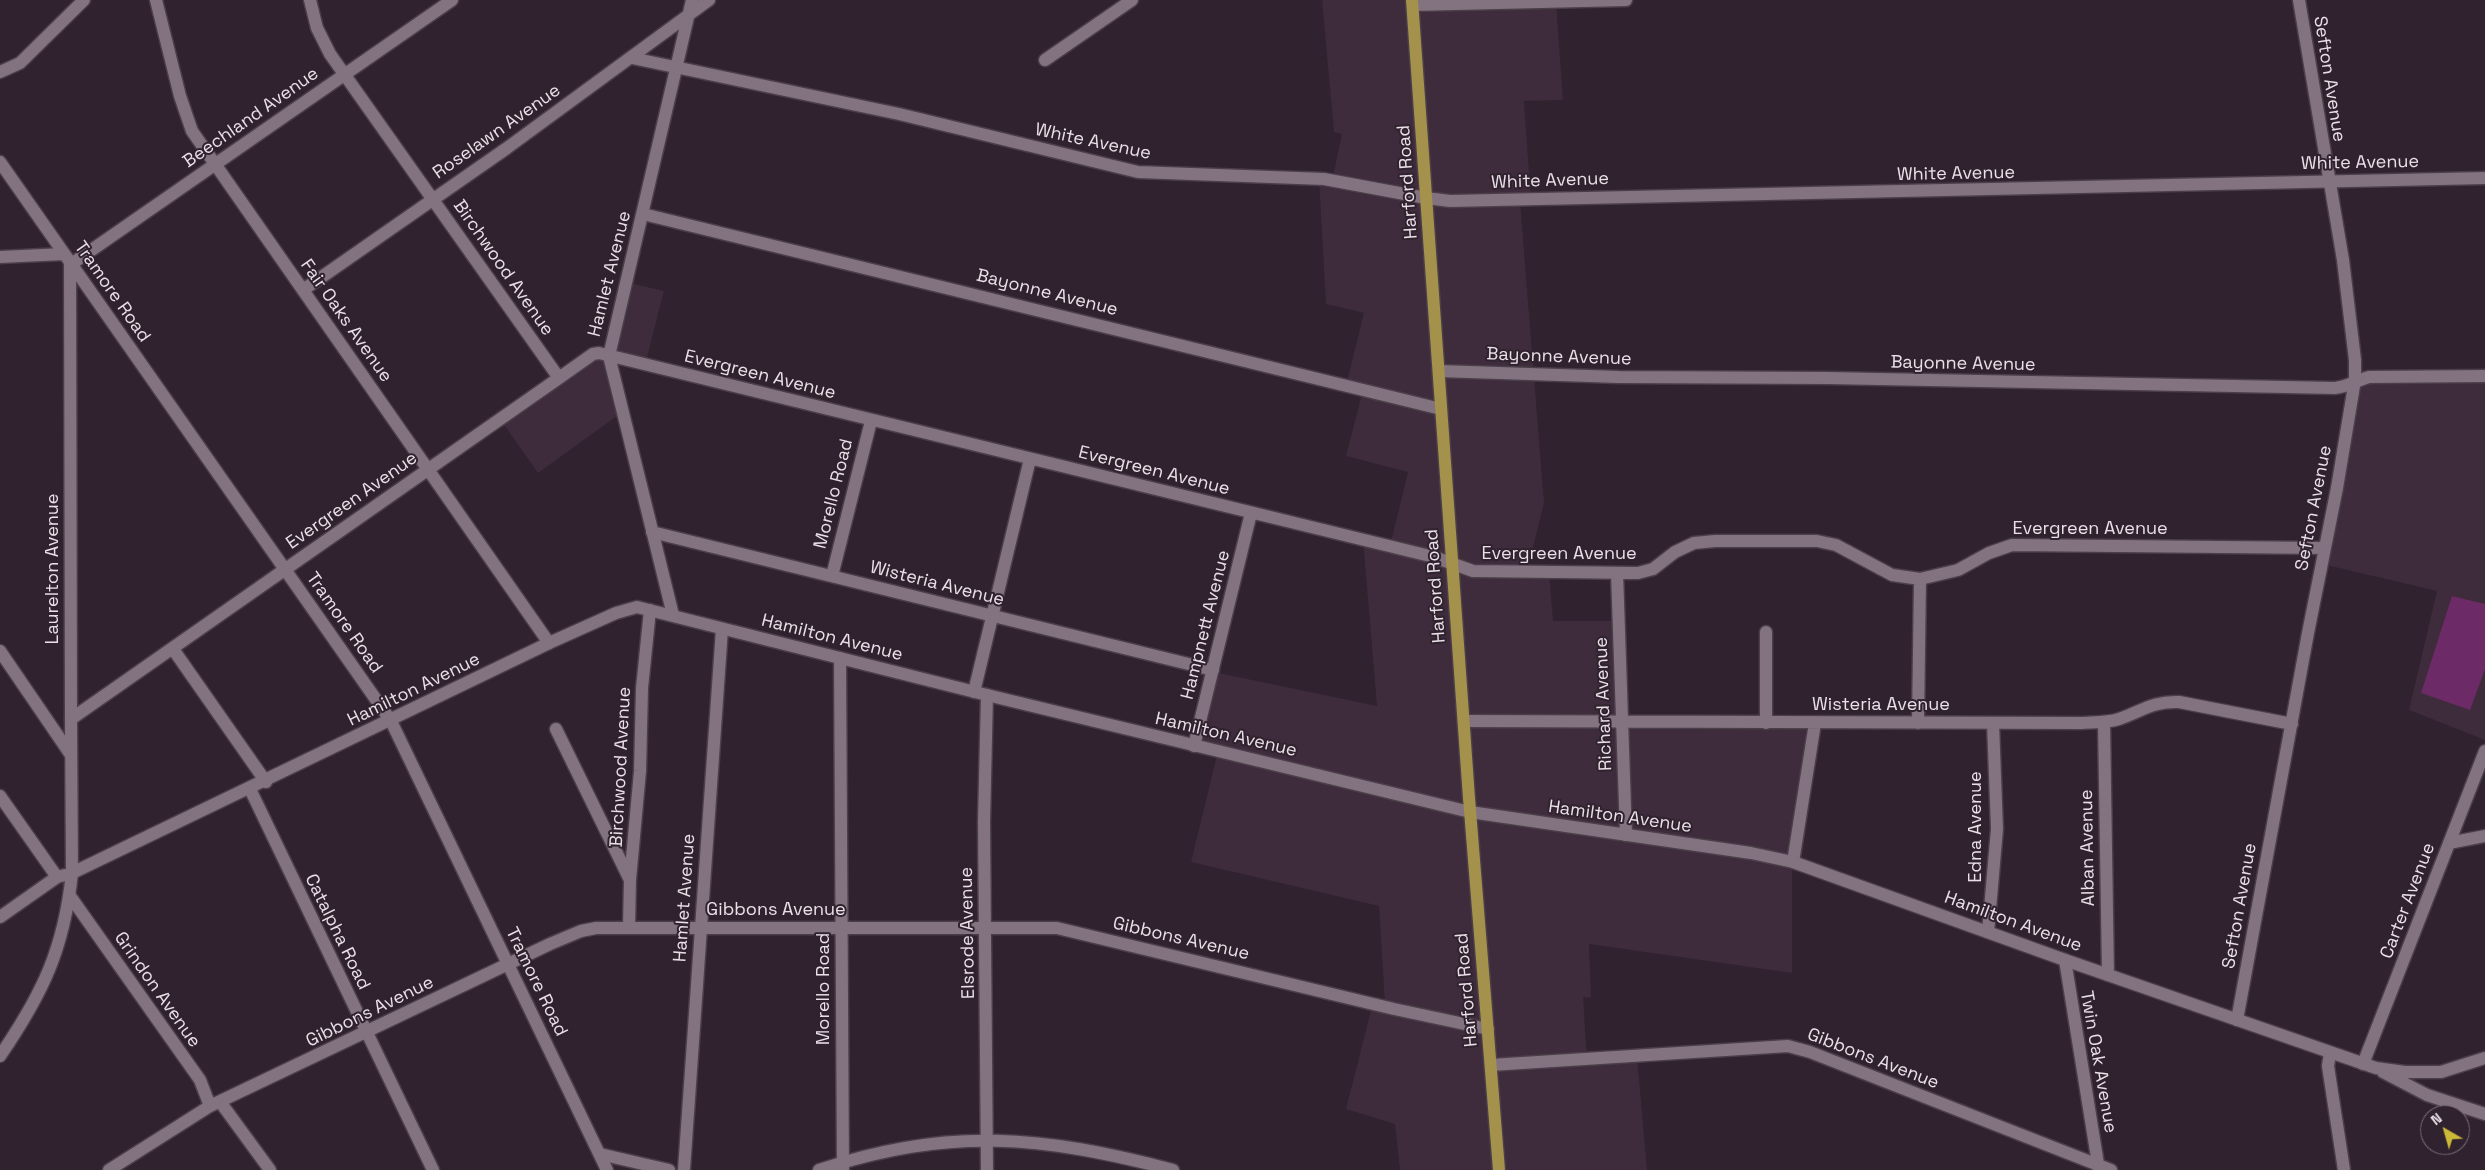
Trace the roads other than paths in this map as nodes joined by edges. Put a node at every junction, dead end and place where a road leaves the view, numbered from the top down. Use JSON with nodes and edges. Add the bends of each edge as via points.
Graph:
{"nodes":[{"id":1,"x":84,"y":0,"type":"edge"},
{"id":2,"x":156,"y":0,"type":"edge"},
{"id":3,"x":310,"y":0,"type":"edge"},
{"id":4,"x":452,"y":0,"type":"edge"},
{"id":5,"x":692,"y":0,"type":"edge"},
{"id":6,"x":708,"y":0,"type":"edge"},
{"id":7,"x":1132,"y":0,"type":"edge"},
{"id":8,"x":1626,"y":0,"type":"edge"},
{"id":9,"x":2299,"y":0,"type":"edge"},
{"id":10,"x":1588,"y":1,"type":"edge"},
{"id":11,"x":1412,"y":2,"type":"edge"},
{"id":12,"x":689,"y":14,"type":"junction"},
{"id":13,"x":632,"y":58,"type":"junction"},
{"id":14,"x":1045,"y":60,"type":"dead end"},
{"id":15,"x":677,"y":67,"type":"junction"},
{"id":16,"x":0,"y":72,"type":"edge"},
{"id":17,"x":345,"y":74,"type":"junction"},
{"id":18,"x":0,"y":162,"type":"edge"},
{"id":19,"x":215,"y":164,"type":"junction"},
{"id":20,"x":2485,"y":178,"type":"edge"},
{"id":21,"x":2328,"y":181,"type":"junction"},
{"id":22,"x":1426,"y":198,"type":"junction"},
{"id":23,"x":433,"y":199,"type":"junction"},
{"id":24,"x":643,"y":214,"type":"junction"},
{"id":25,"x":0,"y":257,"type":"edge"},
{"id":26,"x":67,"y":260,"type":"junction"},
{"id":27,"x":303,"y":290,"type":"junction"},
{"id":28,"x":609,"y":356,"type":"junction"},
{"id":29,"x":1438,"y":371,"type":"junction"},
{"id":30,"x":2485,"y":376,"type":"edge"},
{"id":31,"x":559,"y":378,"type":"junction"},
{"id":32,"x":2355,"y":380,"type":"junction"},
{"id":33,"x":1441,"y":409,"type":"junction"},
{"id":34,"x":871,"y":421,"type":"junction"},
{"id":35,"x":1030,"y":459,"type":"junction"},
{"id":36,"x":428,"y":469,"type":"junction"},
{"id":37,"x":1251,"y":513,"type":"junction"},
{"id":38,"x":652,"y":532,"type":"junction"},
{"id":39,"x":2325,"y":548,"type":"junction"},
{"id":40,"x":1452,"y":564,"type":"junction"},
{"id":41,"x":285,"y":570,"type":"junction"},
{"id":42,"x":1617,"y":572,"type":"junction"},
{"id":43,"x":832,"y":576,"type":"junction"},
{"id":44,"x":1920,"y":579,"type":"junction"},
{"id":45,"x":650,"y":610,"type":"junction"},
{"id":46,"x":673,"y":615,"type":"junction"},
{"id":47,"x":993,"y":616,"type":"junction"},
{"id":48,"x":722,"y":629,"type":"junction"},
{"id":49,"x":1766,"y":632,"type":"dead end"},
{"id":50,"x":549,"y":644,"type":"junction"},
{"id":51,"x":173,"y":649,"type":"junction"},
{"id":52,"x":0,"y":651,"type":"edge"},
{"id":53,"x":840,"y":658,"type":"junction"},
{"id":54,"x":1213,"y":670,"type":"junction"},
{"id":55,"x":974,"y":692,"type":"junction"},
{"id":56,"x":987,"y":695,"type":"junction"},
{"id":57,"x":71,"y":719,"type":"junction"},
{"id":58,"x":391,"y":721,"type":"junction"},
{"id":59,"x":1464,"y":721,"type":"junction"},
{"id":60,"x":2104,"y":722,"type":"junction"},
{"id":61,"x":1622,"y":723,"type":"junction"},
{"id":62,"x":1766,"y":723,"type":"junction"},
{"id":63,"x":1815,"y":723,"type":"junction"},
{"id":64,"x":1918,"y":723,"type":"junction"},
{"id":65,"x":1994,"y":723,"type":"junction"},
{"id":66,"x":2292,"y":724,"type":"junction"},
{"id":67,"x":556,"y":729,"type":"dead end"},
{"id":68,"x":1194,"y":746,"type":"junction"},
{"id":69,"x":2485,"y":751,"type":"edge"},
{"id":70,"x":71,"y":755,"type":"junction"},
{"id":71,"x":266,"y":782,"type":"junction"},
{"id":72,"x":250,"y":790,"type":"junction"},
{"id":73,"x":0,"y":796,"type":"edge"},
{"id":74,"x":1470,"y":812,"type":"junction"},
{"id":75,"x":1626,"y":835,"type":"junction"},
{"id":76,"x":2485,"y":836,"type":"edge"},
{"id":77,"x":2449,"y":844,"type":"junction"},
{"id":78,"x":1793,"y":862,"type":"junction"},
{"id":79,"x":72,"y":873,"type":"junction"},
{"id":80,"x":58,"y":877,"type":"junction"},
{"id":81,"x":630,"y":880,"type":"junction"},
{"id":82,"x":70,"y":896,"type":"junction"},
{"id":83,"x":0,"y":917,"type":"edge"},
{"id":84,"x":629,"y":927,"type":"junction"},
{"id":85,"x":701,"y":927,"type":"junction"},
{"id":86,"x":985,"y":927,"type":"junction"},
{"id":87,"x":842,"y":929,"type":"junction"},
{"id":88,"x":1988,"y":932,"type":"junction"},
{"id":89,"x":2065,"y":960,"type":"junction"},
{"id":90,"x":508,"y":965,"type":"junction"},
{"id":91,"x":2108,"y":975,"type":"junction"},
{"id":92,"x":2237,"y":1020,"type":"junction"},
{"id":93,"x":1488,"y":1029,"type":"junction"},
{"id":94,"x":366,"y":1034,"type":"junction"},
{"id":95,"x":2330,"y":1053,"type":"junction"},
{"id":96,"x":0,"y":1056,"type":"edge"},
{"id":97,"x":2485,"y":1058,"type":"edge"},
{"id":98,"x":2363,"y":1064,"type":"junction"},
{"id":99,"x":1491,"y":1065,"type":"junction"},
{"id":100,"x":2376,"y":1068,"type":"junction"},
{"id":101,"x":215,"y":1104,"type":"junction"},
{"id":102,"x":2485,"y":1114,"type":"edge"},
{"id":103,"x":988,"y":1140,"type":"junction"},
{"id":104,"x":600,"y":1154,"type":"junction"},
{"id":105,"x":844,"y":1166,"type":"edge"},
{"id":106,"x":2098,"y":1167,"type":"edge"},
{"id":107,"x":109,"y":1170,"type":"edge"},
{"id":108,"x":270,"y":1170,"type":"edge"},
{"id":109,"x":433,"y":1170,"type":"edge"},
{"id":110,"x":607,"y":1170,"type":"edge"},
{"id":111,"x":668,"y":1170,"type":"edge"},
{"id":112,"x":684,"y":1170,"type":"edge"},
{"id":113,"x":819,"y":1170,"type":"edge"},
{"id":114,"x":987,"y":1170,"type":"edge"},
{"id":115,"x":1173,"y":1170,"type":"edge"},
{"id":116,"x":1499,"y":1170,"type":"edge"},
{"id":117,"x":2111,"y":1170,"type":"edge"},
{"id":118,"x":2344,"y":1170,"type":"edge"}],
"edges":[{"from":1,"to":16,"type":"street","via":[[20,63]]},
{"from":2,"to":19,"type":"street","name":"Fair Oaks Avenue","via":[[186,118]]},
{"from":3,"to":17,"type":"street","name":"Birchwood Avenue","via":[[317,28]]},
{"from":4,"to":17,"type":"street","name":"Beechland Avenue"},
{"from":5,"to":12,"type":"street","name":"Hamlet Avenue"},
{"from":6,"to":12,"type":"street","name":"Roselawn Avenue"},
{"from":7,"to":14,"type":"street"},
{"from":8,"to":10,"type":"street"},
{"from":9,"to":21,"type":"street","name":"Sefton Avenue"},
{"from":10,"to":11,"type":"street"},
{"from":11,"to":22,"type":"main road","name":"Harford Road"},
{"from":12,"to":13,"type":"street","name":"Roselawn Avenue"},
{"from":12,"to":15,"type":"street","name":"Hamlet Avenue"},
{"from":13,"to":15,"type":"street","name":"White Avenue"},
{"from":13,"to":23,"type":"street","name":"Roselawn Avenue"},
{"from":15,"to":22,"type":"street","name":"White Avenue","via":[[899,114],[1138,172],[1324,179]]},
{"from":15,"to":24,"type":"street","name":"Hamlet Avenue"},
{"from":17,"to":19,"type":"street","name":"Beechland Avenue"},
{"from":17,"to":23,"type":"street","name":"Birchwood Avenue"},
{"from":18,"to":26,"type":"street","name":"Tramore Road"},
{"from":19,"to":26,"type":"street","name":"Beechland Avenue"},
{"from":19,"to":27,"type":"street","name":"Fair Oaks Avenue"},
{"from":20,"to":21,"type":"street","name":"White Avenue"},
{"from":21,"to":22,"type":"street","name":"White Avenue","via":[[1955,192],[1457,201]]},
{"from":21,"to":32,"type":"street","name":"Sefton Avenue","via":[[2343,260]]},
{"from":22,"to":29,"type":"main road","name":"Harford Road"},
{"from":23,"to":27,"type":"street","name":"Roselawn Avenue"},
{"from":23,"to":31,"type":"street","name":"Birchwood Avenue"},
{"from":24,"to":28,"type":"street","name":"Hamlet Avenue"},
{"from":24,"to":33,"type":"street","name":"Bayonne Avenue"},
{"from":25,"to":26,"type":"street"},
{"from":26,"to":41,"type":"street","name":"Tramore Road"},
{"from":26,"to":57,"type":"street","name":"Laurelton Avenue"},
{"from":27,"to":36,"type":"street","name":"Fair Oaks Avenue"},
{"from":28,"to":31,"type":"street","name":"Evergreen Avenue","via":[[593,354]]},
{"from":28,"to":34,"type":"street","name":"Evergreen Avenue"},
{"from":28,"to":38,"type":"street","name":"Hamlet Avenue"},
{"from":29,"to":32,"type":"street","name":"Bayonne Avenue","via":[[1619,377],[2335,388]]},
{"from":29,"to":33,"type":"main road","name":"Harford Road"},
{"from":30,"to":32,"type":"street","name":"Bayonne Avenue","via":[[2369,377]]},
{"from":31,"to":36,"type":"street","name":"Evergreen Avenue"},
{"from":32,"to":39,"type":"street","name":"Sefton Avenue"},
{"from":33,"to":40,"type":"main road","name":"Harford Road"},
{"from":34,"to":35,"type":"street","name":"Evergreen Avenue"},
{"from":34,"to":43,"type":"street","name":"Morello Road"},
{"from":35,"to":37,"type":"street","name":"Evergreen Avenue"},
{"from":35,"to":47,"type":"street"},
{"from":36,"to":41,"type":"street","name":"Evergreen Avenue"},
{"from":36,"to":50,"type":"street","name":"Fair Oaks Avenue"},
{"from":37,"to":40,"type":"street","name":"Evergreen Avenue"},
{"from":37,"to":54,"type":"street","name":"Hampnett Avenue"},
{"from":38,"to":43,"type":"street","name":"Wisteria Avenue"},
{"from":38,"to":46,"type":"street","name":"Hamlet Avenue"},
{"from":39,"to":44,"type":"street","name":"Evergreen Avenue","via":[[2012,545],[1958,570]]},
{"from":39,"to":66,"type":"street","name":"Sefton Avenue"},
{"from":40,"to":42,"type":"street","name":"Evergreen Avenue","via":[[1473,572]]},
{"from":40,"to":59,"type":"main road","name":"Harford Road"},
{"from":41,"to":51,"type":"street","name":"Evergreen Avenue"},
{"from":41,"to":58,"type":"street","name":"Tramore Road"},
{"from":42,"to":44,"type":"street","name":"Evergreen Avenue","via":[[1638,573],[1653,569],[1675,552],[1694,543],[1817,541],[1836,545],[1892,575]]},
{"from":42,"to":61,"type":"street","name":"Richard Avenue"},
{"from":43,"to":47,"type":"street","name":"Wisteria Avenue"},
{"from":44,"to":64,"type":"street"},
{"from":45,"to":46,"type":"street","name":"Hamilton Avenue"},
{"from":45,"to":50,"type":"street","name":"Hamilton Avenue","via":[[628,608]]},
{"from":45,"to":81,"type":"street","name":"Birchwood Avenue"},
{"from":46,"to":48,"type":"street","name":"Hamilton Avenue"},
{"from":47,"to":54,"type":"street","name":"Wisteria Avenue"},
{"from":47,"to":55,"type":"street"},
{"from":48,"to":53,"type":"street","name":"Hamilton Avenue"},
{"from":48,"to":85,"type":"street","name":"Hamlet Avenue"},
{"from":49,"to":62,"type":"street"},
{"from":50,"to":58,"type":"street","name":"Hamilton Avenue"},
{"from":51,"to":57,"type":"street","name":"Evergreen Avenue"},
{"from":51,"to":71,"type":"street"},
{"from":52,"to":70,"type":"street"},
{"from":53,"to":55,"type":"street","name":"Hamilton Avenue"},
{"from":53,"to":87,"type":"street","name":"Morello Road"},
{"from":54,"to":68,"type":"street","name":"Hampnett Avenue"},
{"from":55,"to":56,"type":"street","name":"Hamilton Avenue"},
{"from":56,"to":68,"type":"street","name":"Hamilton Avenue"},
{"from":56,"to":86,"type":"street","name":"Elsrode Avenue"},
{"from":57,"to":70,"type":"street","name":"Laurelton Avenue"},
{"from":58,"to":71,"type":"street","name":"Hamilton Avenue"},
{"from":58,"to":90,"type":"street","name":"Tramore Road"},
{"from":59,"to":61,"type":"street","name":"Wisteria Avenue"},
{"from":59,"to":74,"type":"main road","name":"Harford Road"},
{"from":60,"to":65,"type":"street","name":"Wisteria Avenue"},
{"from":60,"to":66,"type":"street","name":"Wisteria Avenue","via":[[2148,706],[2173,702]]},
{"from":60,"to":91,"type":"street","name":"Alban Avenue"},
{"from":61,"to":62,"type":"street","name":"Wisteria Avenue"},
{"from":61,"to":75,"type":"street","name":"Richard Avenue"},
{"from":62,"to":63,"type":"street","name":"Wisteria Avenue"},
{"from":63,"to":64,"type":"street","name":"Wisteria Avenue"},
{"from":63,"to":78,"type":"street"},
{"from":64,"to":65,"type":"street","name":"Wisteria Avenue"},
{"from":65,"to":88,"type":"street","name":"Edna Avenue","via":[[1997,829]]},
{"from":66,"to":92,"type":"street","name":"Sefton Avenue"},
{"from":67,"to":81,"type":"street"},
{"from":68,"to":74,"type":"street","name":"Hamilton Avenue"},
{"from":69,"to":77,"type":"street","name":"Carter Avenue"},
{"from":70,"to":79,"type":"street","name":"Laurelton Avenue"},
{"from":71,"to":72,"type":"street","name":"Hamilton Avenue"},
{"from":72,"to":79,"type":"street","name":"Hamilton Avenue"},
{"from":72,"to":94,"type":"street","name":"Catalpha Road"},
{"from":73,"to":80,"type":"street"},
{"from":74,"to":75,"type":"street","name":"Hamilton Avenue"},
{"from":74,"to":93,"type":"main road","name":"Harford Road"},
{"from":75,"to":78,"type":"street","name":"Hamilton Avenue"},
{"from":76,"to":77,"type":"street"},
{"from":77,"to":98,"type":"street","name":"Carter Avenue"},
{"from":78,"to":88,"type":"street","name":"Hamilton Avenue"},
{"from":79,"to":80,"type":"street","name":"Hamilton Avenue"},
{"from":79,"to":82,"type":"street","name":"Laurelton Avenue"},
{"from":80,"to":83,"type":"street","name":"Hamilton Avenue"},
{"from":81,"to":84,"type":"street","name":"Birchwood Avenue"},
{"from":82,"to":96,"type":"street","name":"Laurelton Avenue","via":[[51,969],[27,1015]]},
{"from":82,"to":101,"type":"street","name":"Grindon Avenue"},
{"from":84,"to":85,"type":"street","name":"Gibbons Avenue"},
{"from":84,"to":90,"type":"street","name":"Gibbons Avenue","via":[[581,931]]},
{"from":85,"to":87,"type":"street","name":"Gibbons Avenue"},
{"from":85,"to":112,"type":"street","name":"Hamlet Avenue"},
{"from":86,"to":87,"type":"street","name":"Gibbons Avenue"},
{"from":86,"to":93,"type":"street","name":"Gibbons Avenue","via":[[1069,929]]},
{"from":86,"to":103,"type":"street","name":"Elsrode Avenue"},
{"from":87,"to":105,"type":"street","name":"Morello Road"},
{"from":88,"to":89,"type":"street","name":"Hamilton Avenue"},
{"from":89,"to":91,"type":"street","name":"Hamilton Avenue"},
{"from":89,"to":106,"type":"street","name":"Twin Oak Avenue"},
{"from":90,"to":94,"type":"street","name":"Gibbons Avenue"},
{"from":90,"to":104,"type":"street","name":"Tramore Road"},
{"from":91,"to":92,"type":"street","name":"Hamilton Avenue"},
{"from":92,"to":95,"type":"street","name":"Hamilton Avenue"},
{"from":93,"to":99,"type":"main road","name":"Harford Road"},
{"from":94,"to":101,"type":"street","name":"Gibbons Avenue"},
{"from":94,"to":109,"type":"street","name":"Catalpha Road"},
{"from":95,"to":98,"type":"street","name":"Hamilton Avenue"},
{"from":95,"to":118,"type":"street","via":[[2328,1066]]},
{"from":97,"to":100,"type":"street","name":"Hamilton Avenue","via":[[2441,1072]]},
{"from":98,"to":100,"type":"street","name":"Hamilton Avenue"},
{"from":99,"to":106,"type":"street","name":"Gibbons Avenue","via":[[1788,1046]]},
{"from":99,"to":116,"type":"main road","name":"Harford Road"},
{"from":100,"to":102,"type":"street","via":[[2427,1094]]},
{"from":101,"to":107,"type":"street","name":"Gibbons Avenue"},
{"from":101,"to":108,"type":"street","name":"Grindon Avenue"},
{"from":103,"to":105,"type":"street","via":[[934,1142],[893,1148]]},
{"from":103,"to":114,"type":"street","name":"Elsrode Avenue"},
{"from":103,"to":115,"type":"street","via":[[1075,1147]]},
{"from":104,"to":110,"type":"street","name":"Tramore Road"},
{"from":104,"to":111,"type":"street"},
{"from":105,"to":113,"type":"street"},
{"from":106,"to":117,"type":"street","name":"Gibbons Avenue"}]}
